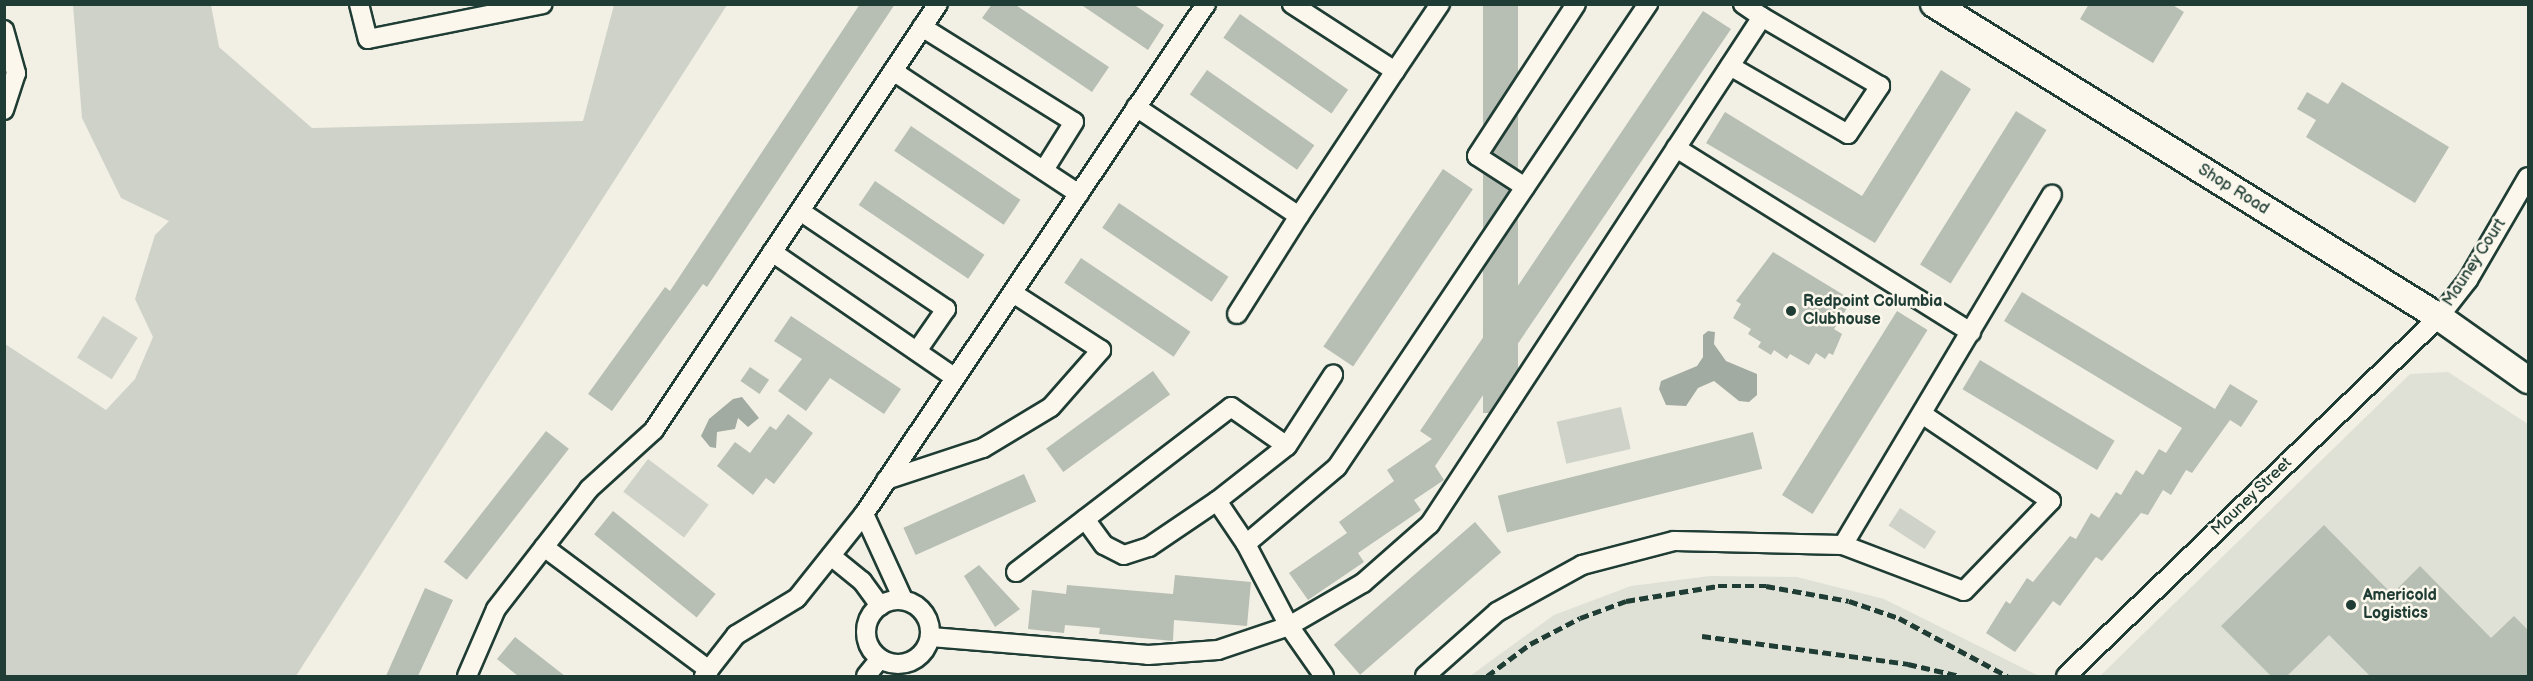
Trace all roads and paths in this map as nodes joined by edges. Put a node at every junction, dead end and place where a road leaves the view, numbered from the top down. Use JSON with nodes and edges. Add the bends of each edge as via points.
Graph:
{"nodes":[{"id":1,"x":358,"y":4,"type":"edge"},
{"id":2,"x":543,"y":4,"type":"edge"},
{"id":3,"x":938,"y":4,"type":"edge"},
{"id":4,"x":1206,"y":4,"type":"edge"},
{"id":5,"x":1292,"y":4,"type":"edge"},
{"id":6,"x":1440,"y":4,"type":"edge"},
{"id":7,"x":1576,"y":4,"type":"edge"},
{"id":8,"x":1648,"y":4,"type":"edge"},
{"id":9,"x":1743,"y":4,"type":"edge"},
{"id":10,"x":1934,"y":4,"type":"edge"},
{"id":11,"x":1762,"y":17,"type":"junction"},
{"id":12,"x":922,"y":27,"type":"junction"},
{"id":13,"x":4,"y":30,"type":"edge"},
{"id":14,"x":1730,"y":66,"type":"junction"},
{"id":15,"x":893,"y":71,"type":"junction"},
{"id":16,"x":1395,"y":71,"type":"junction"},
{"id":17,"x":1136,"y":107,"type":"junction"},
{"id":18,"x":4,"y":110,"type":"edge"},
{"id":19,"x":1676,"y":148,"type":"junction"},
{"id":20,"x":1044,"y":170,"type":"junction"},
{"id":21,"x":2529,"y":177,"type":"edge"},
{"id":22,"x":1525,"y":187,"type":"junction"},
{"id":23,"x":1079,"y":194,"type":"junction"},
{"id":24,"x":2052,"y":195,"type":"dead end"},
{"id":25,"x":800,"y":211,"type":"junction"},
{"id":26,"x":1299,"y":216,"type":"junction"},
{"id":27,"x":772,"y":252,"type":"junction"},
{"id":28,"x":1013,"y":293,"type":"junction"},
{"id":29,"x":1237,"y":314,"type":"dead end"},
{"id":30,"x":2439,"y":317,"type":"junction"},
{"id":31,"x":1971,"y":332,"type":"junction"},
{"id":32,"x":918,"y":351,"type":"junction"},
{"id":33,"x":1333,"y":375,"type":"dead end"},
{"id":34,"x":954,"y":376,"type":"junction"},
{"id":35,"x":2529,"y":380,"type":"edge"},
{"id":36,"x":1922,"y":414,"type":"junction"},
{"id":37,"x":1287,"y":446,"type":"junction"},
{"id":38,"x":886,"y":480,"type":"junction"},
{"id":39,"x":1217,"y":501,"type":"junction"},
{"id":40,"x":864,"y":514,"type":"junction"},
{"id":41,"x":1085,"y":519,"type":"junction"},
{"id":42,"x":1246,"y":544,"type":"junction"},
{"id":43,"x":1843,"y":545,"type":"junction"},
{"id":44,"x":544,"y":547,"type":"junction"},
{"id":45,"x":831,"y":556,"type":"junction"},
{"id":46,"x":1016,"y":572,"type":"dead end"},
{"id":47,"x":903,"y":599,"type":"junction"},
{"id":48,"x":880,"y":606,"type":"junction"},
{"id":49,"x":1289,"y":626,"type":"junction"},
{"id":50,"x":931,"y":637,"type":"junction"},
{"id":51,"x":880,"y":659,"type":"junction"},
{"id":52,"x":707,"y":673,"type":"edge"},
{"id":53,"x":468,"y":676,"type":"edge"},
{"id":54,"x":866,"y":676,"type":"edge"},
{"id":55,"x":1324,"y":676,"type":"edge"},
{"id":56,"x":1425,"y":676,"type":"edge"},
{"id":57,"x":2066,"y":676,"type":"edge"}],
"edges":[{"from":1,"to":2,"type":"street","via":[[368,39]]},
{"from":3,"to":12,"type":"street"},
{"from":4,"to":17,"type":"street"},
{"from":5,"to":16,"type":"street"},
{"from":6,"to":16,"type":"street"},
{"from":7,"to":22,"type":"street","via":[[1477,156]]},
{"from":8,"to":22,"type":"street"},
{"from":9,"to":11,"type":"street"},
{"from":10,"to":30,"type":"street","name":"Shop Road"},
{"from":11,"to":14,"type":"street"},
{"from":11,"to":14,"type":"street","via":[[1880,86],[1848,134]]},
{"from":12,"to":15,"type":"street"},
{"from":12,"to":20,"type":"street","via":[[1074,122]]},
{"from":13,"to":18,"type":"street","via":[[16,73]]},
{"from":14,"to":19,"type":"street"},
{"from":15,"to":20,"type":"street"},
{"from":15,"to":25,"type":"street"},
{"from":16,"to":26,"type":"street"},
{"from":17,"to":23,"type":"street"},
{"from":17,"to":26,"type":"street"},
{"from":19,"to":31,"type":"street"},
{"from":19,"to":49,"type":"street","via":[[1430,524],[1364,583]]},
{"from":20,"to":23,"type":"street"},
{"from":21,"to":30,"type":"street","name":"Mauney Court","via":[[2468,280]]},
{"from":22,"to":42,"type":"street","via":[[1337,467]]},
{"from":23,"to":28,"type":"street"},
{"from":24,"to":31,"type":"street"},
{"from":25,"to":27,"type":"street"},
{"from":25,"to":32,"type":"street","via":[[946,309]]},
{"from":26,"to":29,"type":"street"},
{"from":27,"to":32,"type":"street"},
{"from":27,"to":44,"type":"street","via":[[654,430],[589,489]]},
{"from":28,"to":34,"type":"street"},
{"from":28,"to":38,"type":"street","via":[[1101,350],[1041,413],[983,448]]},
{"from":30,"to":35,"type":"street","name":"Shop Road"},
{"from":30,"to":57,"type":"street","name":"Mauney Street"},
{"from":31,"to":36,"type":"street"},
{"from":32,"to":34,"type":"street"},
{"from":33,"to":37,"type":"street"},
{"from":34,"to":38,"type":"street"},
{"from":36,"to":43,"type":"street"},
{"from":36,"to":43,"type":"street","via":[[2051,501],[1964,591]]},
{"from":37,"to":39,"type":"street"},
{"from":37,"to":41,"type":"street","via":[[1231,407]]},
{"from":38,"to":40,"type":"street"},
{"from":39,"to":41,"type":"street","via":[[1149,547],[1124,555],[1104,545]]},
{"from":39,"to":42,"type":"street"},
{"from":40,"to":45,"type":"street"},
{"from":40,"to":47,"type":"street"},
{"from":41,"to":46,"type":"street"},
{"from":42,"to":49,"type":"street"},
{"from":43,"to":56,"type":"street","via":[[1674,541],[1582,565],[1497,612]]},
{"from":44,"to":52,"type":"street"},
{"from":44,"to":53,"type":"street","via":[[496,609]]},
{"from":45,"to":48,"type":"street","via":[[862,581]]},
{"from":45,"to":52,"type":"street","via":[[797,598],[736,635]]},
{"from":47,"to":48,"type":"street"},
{"from":47,"to":50,"type":"street","via":[[921,608]]},
{"from":48,"to":51,"type":"street","via":[[865,630],[872,651]]},
{"from":49,"to":50,"type":"street","via":[[1218,650],[1148,655]]},
{"from":49,"to":55,"type":"street"},
{"from":50,"to":51,"type":"street","via":[[920,656],[911,662],[900,664]]},
{"from":51,"to":54,"type":"street"}]}
